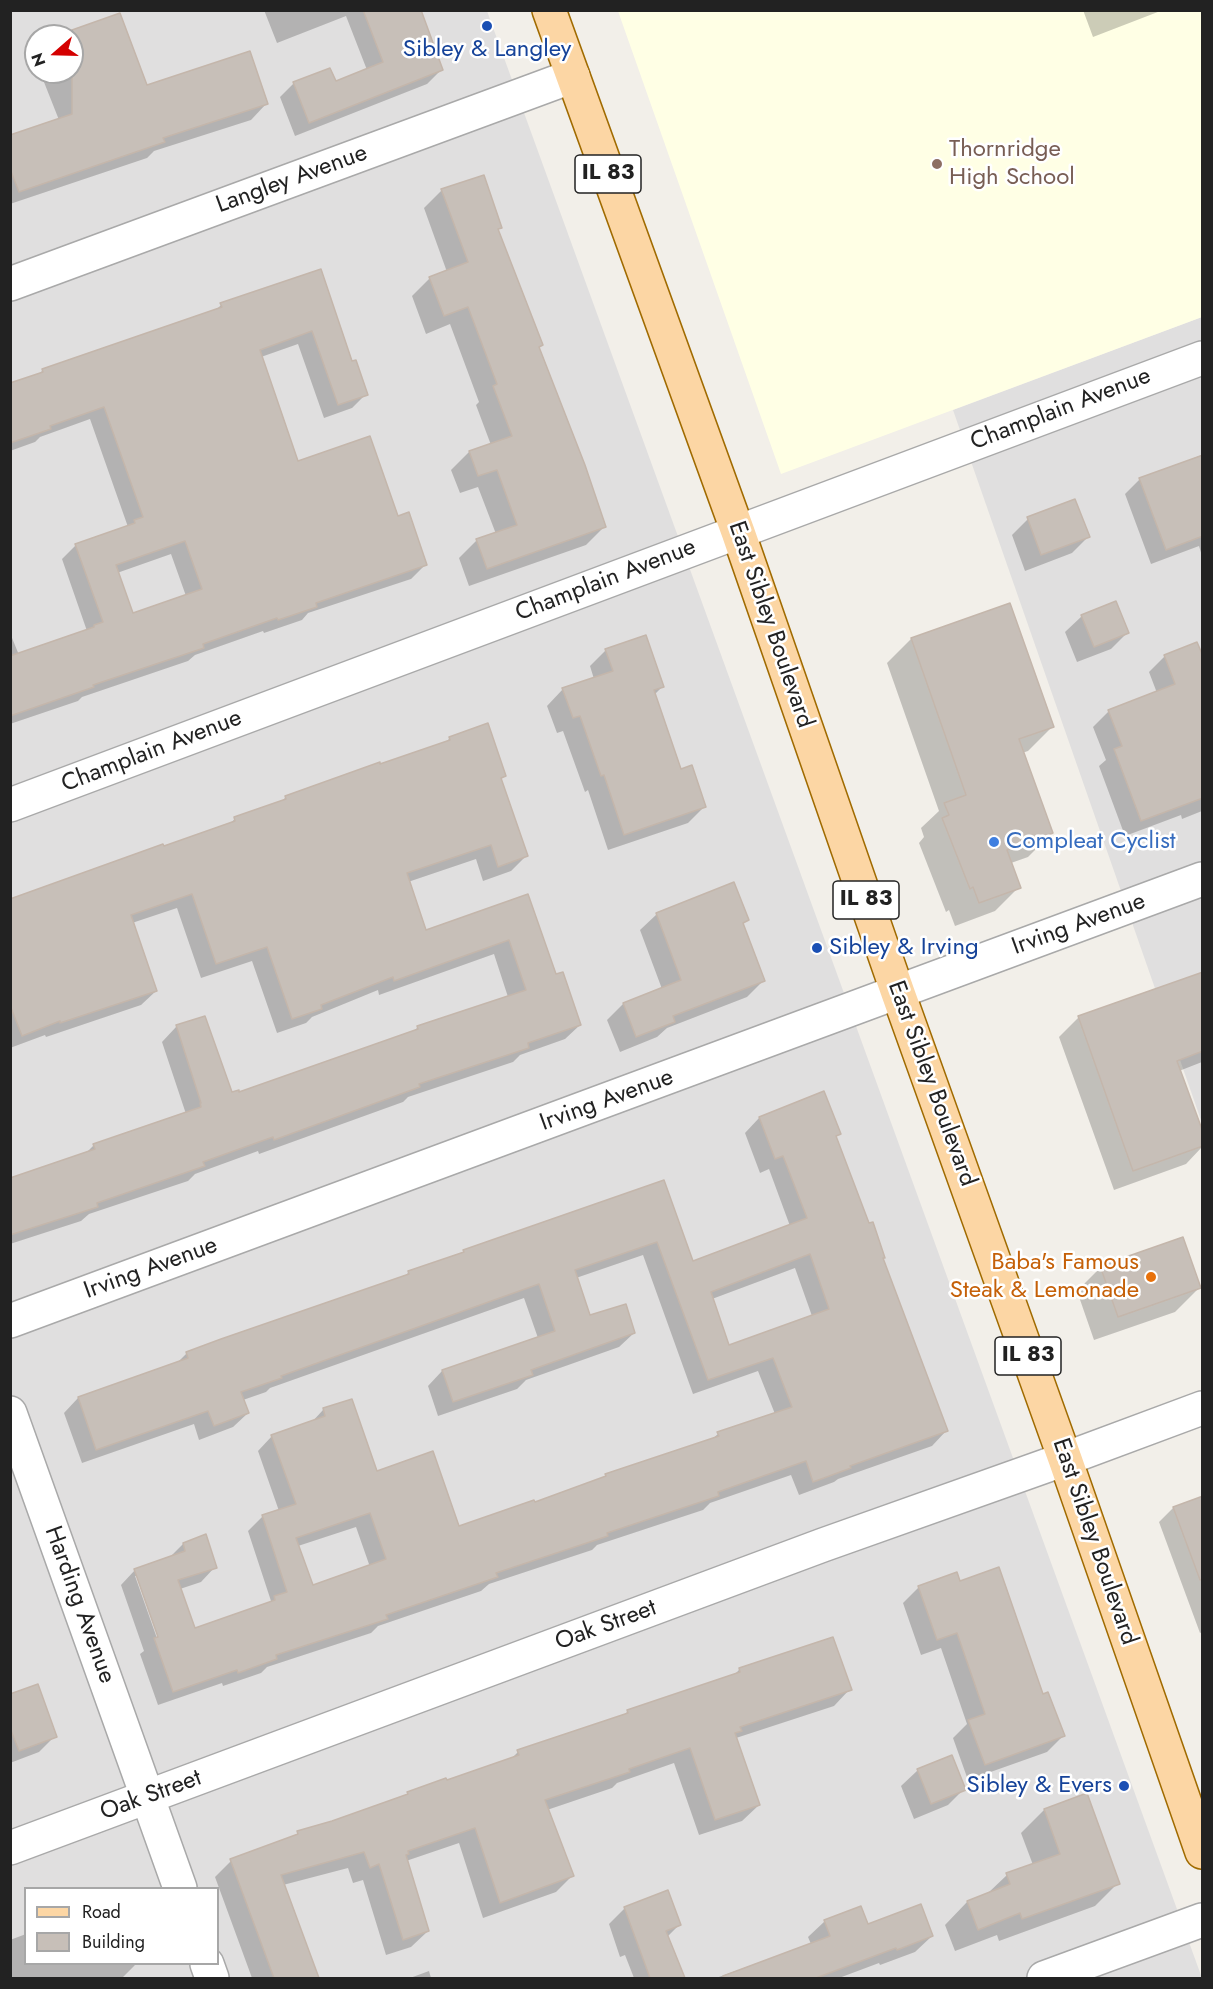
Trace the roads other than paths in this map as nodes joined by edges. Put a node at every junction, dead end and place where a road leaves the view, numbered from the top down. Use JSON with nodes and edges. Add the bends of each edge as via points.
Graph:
{"nodes":[{"id":1,"x":549,"y":10,"type":"edge"},
{"id":2,"x":573,"y":76,"type":"junction"},
{"id":3,"x":10,"y":284,"type":"edge"},
{"id":4,"x":1203,"y":357,"type":"edge"},
{"id":5,"x":738,"y":532,"type":"junction"},
{"id":6,"x":10,"y":805,"type":"edge"},
{"id":7,"x":1203,"y":879,"type":"edge"},
{"id":8,"x":898,"y":993,"type":"junction"},
{"id":9,"x":10,"y":1321,"type":"edge"},
{"id":10,"x":1203,"y":1408,"type":"edge"},
{"id":11,"x":10,"y":1413,"type":"edge"},
{"id":12,"x":1065,"y":1460,"type":"junction"},
{"id":13,"x":148,"y":1797,"type":"junction"},
{"id":14,"x":10,"y":1848,"type":"edge"},
{"id":15,"x":1203,"y":1852,"type":"edge"},
{"id":16,"x":180,"y":1887,"type":"edge"},
{"id":17,"x":1203,"y":1920,"type":"edge"},
{"id":18,"x":1044,"y":1978,"type":"edge"}],
"edges":[{"from":1,"to":2,"type":"main road","name":"East Sibley Boulevard","number":"IL 83"},
{"from":2,"to":3,"type":"street","name":"Langley Avenue"},
{"from":2,"to":5,"type":"main road","name":"East Sibley Boulevard","number":"IL 83"},
{"from":4,"to":5,"type":"street","name":"Champlain Avenue"},
{"from":5,"to":6,"type":"street","name":"Champlain Avenue"},
{"from":5,"to":8,"type":"main road","name":"East Sibley Boulevard","number":"IL 83"},
{"from":7,"to":8,"type":"street","name":"Irving Avenue"},
{"from":8,"to":9,"type":"street","name":"Irving Avenue"},
{"from":8,"to":12,"type":"main road","name":"East Sibley Boulevard","number":"IL 83"},
{"from":10,"to":12,"type":"street","name":"Oak Street"},
{"from":11,"to":13,"type":"street","name":"Harding Avenue"},
{"from":12,"to":13,"type":"street","name":"Oak Street","via":[[823,1545]]},
{"from":12,"to":15,"type":"main road","name":"East Sibley Boulevard","number":"IL 83"},
{"from":13,"to":14,"type":"street","name":"Oak Street"},
{"from":13,"to":16,"type":"street","name":"Harding Avenue"},
{"from":17,"to":18,"type":"street"}]}
